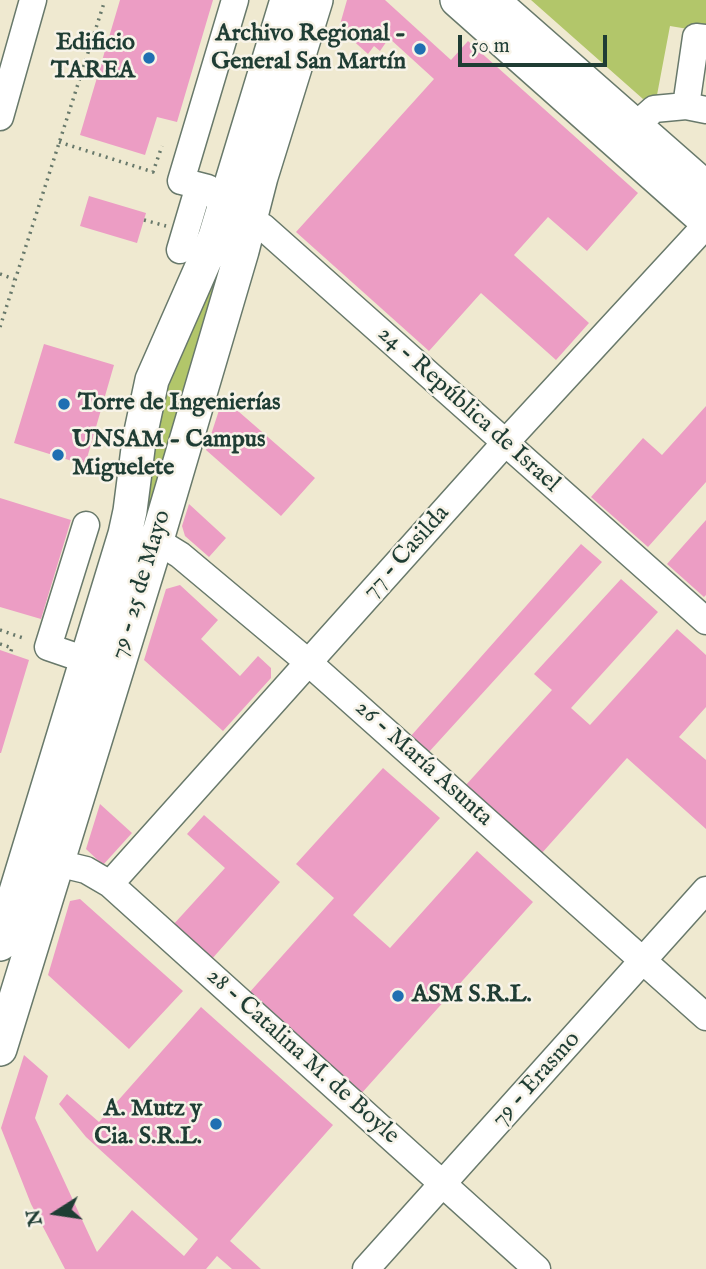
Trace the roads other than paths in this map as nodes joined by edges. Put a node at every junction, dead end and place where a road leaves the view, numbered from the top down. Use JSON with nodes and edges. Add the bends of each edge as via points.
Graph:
{"nodes":[{"id":1,"x":33,"y":0,"type":"edge"},
{"id":2,"x":235,"y":0,"type":"edge"},
{"id":3,"x":287,"y":0,"type":"edge"},
{"id":4,"x":316,"y":0,"type":"edge"},
{"id":5,"x":457,"y":0,"type":"edge"},
{"id":6,"x":492,"y":0,"type":"edge"},
{"id":7,"x":706,"y":38,"type":"edge"},
{"id":8,"x":696,"y":108,"type":"edge"},
{"id":9,"x":0,"y":117,"type":"edge"},
{"id":10,"x":635,"y":126,"type":"junction"},
{"id":11,"x":199,"y":186,"type":"junction"},
{"id":12,"x":706,"y":188,"type":"edge"},
{"id":13,"x":237,"y":214,"type":"junction"},
{"id":14,"x":706,"y":223,"type":"edge"},
{"id":15,"x":180,"y":250,"type":"dead end"},
{"id":16,"x":505,"y":443,"type":"junction"},
{"id":17,"x":86,"y":525,"type":"dead end"},
{"id":18,"x":140,"y":539,"type":"junction"},
{"id":19,"x":706,"y":621,"type":"edge"},
{"id":20,"x":86,"y":660,"type":"junction"},
{"id":21,"x":309,"y":663,"type":"junction"},
{"id":22,"x":57,"y":863,"type":"junction"},
{"id":23,"x":110,"y":884,"type":"junction"},
{"id":24,"x":706,"y":890,"type":"edge"},
{"id":25,"x":0,"y":944,"type":"edge"},
{"id":26,"x":644,"y":960,"type":"junction"},
{"id":27,"x":706,"y":1017,"type":"edge"},
{"id":28,"x":0,"y":1049,"type":"edge"},
{"id":29,"x":443,"y":1184,"type":"junction"},
{"id":30,"x":366,"y":1269,"type":"edge"},
{"id":31,"x":537,"y":1269,"type":"edge"}],
"edges":[{"from":1,"to":9,"type":"street"},
{"from":2,"to":11,"type":"street","name":"24 - República de Israel","via":[[181,181]]},
{"from":3,"to":13,"type":"main road","name":"79 - 25 de Mayo"},
{"from":4,"to":13,"type":"main road","name":"79 - 25 de Mayo"},
{"from":5,"to":14,"type":"main road"},
{"from":6,"to":10,"type":"main road"},
{"from":7,"to":8,"type":"street","via":[[696,37]]},
{"from":8,"to":10,"type":"street","via":[[654,109]]},
{"from":10,"to":12,"type":"main road"},
{"from":11,"to":13,"type":"street","name":"24 - República de Israel","via":[[211,190]]},
{"from":11,"to":15,"type":"street"},
{"from":13,"to":16,"type":"street","name":"24 - República de Israel","via":[[263,227]]},
{"from":13,"to":18,"type":"main road","name":"79 - 25 de Mayo"},
{"from":13,"to":18,"type":"main road","name":"79 - 25 de Mayo","via":[[215,237],[152,380],[130,511]]},
{"from":14,"to":16,"type":"street","name":"77 - Casilda"},
{"from":16,"to":19,"type":"street","name":"24 - República de Israel"},
{"from":16,"to":21,"type":"street","name":"77 - Casilda"},
{"from":17,"to":20,"type":"street","via":[[48,647]]},
{"from":18,"to":20,"type":"main road","name":"79 - 25 de Mayo"},
{"from":18,"to":21,"type":"street","name":"26 - María Asunta","via":[[180,555]]},
{"from":18,"to":22,"type":"main road","name":"79 - 25 de Mayo"},
{"from":20,"to":25,"type":"main road","name":"79 - 25 de Mayo"},
{"from":21,"to":23,"type":"street","name":"77 - Casilda"},
{"from":21,"to":26,"type":"street","name":"26 - María Asunta"},
{"from":22,"to":23,"type":"street","name":"28 - Catalina M. de Boyle","via":[[86,870]]},
{"from":22,"to":28,"type":"main road","name":"79 - 25 de Mayo"},
{"from":23,"to":29,"type":"street","name":"28 - Catalina M. de Boyle"},
{"from":24,"to":26,"type":"street","name":"79 - Erasmo"},
{"from":26,"to":27,"type":"street","name":"26 - María Asunta"},
{"from":26,"to":29,"type":"street","name":"79 - Erasmo"},
{"from":29,"to":30,"type":"street","name":"79 - Erasmo"},
{"from":29,"to":31,"type":"street","name":"28 - Catalina M. de Boyle"}]}
